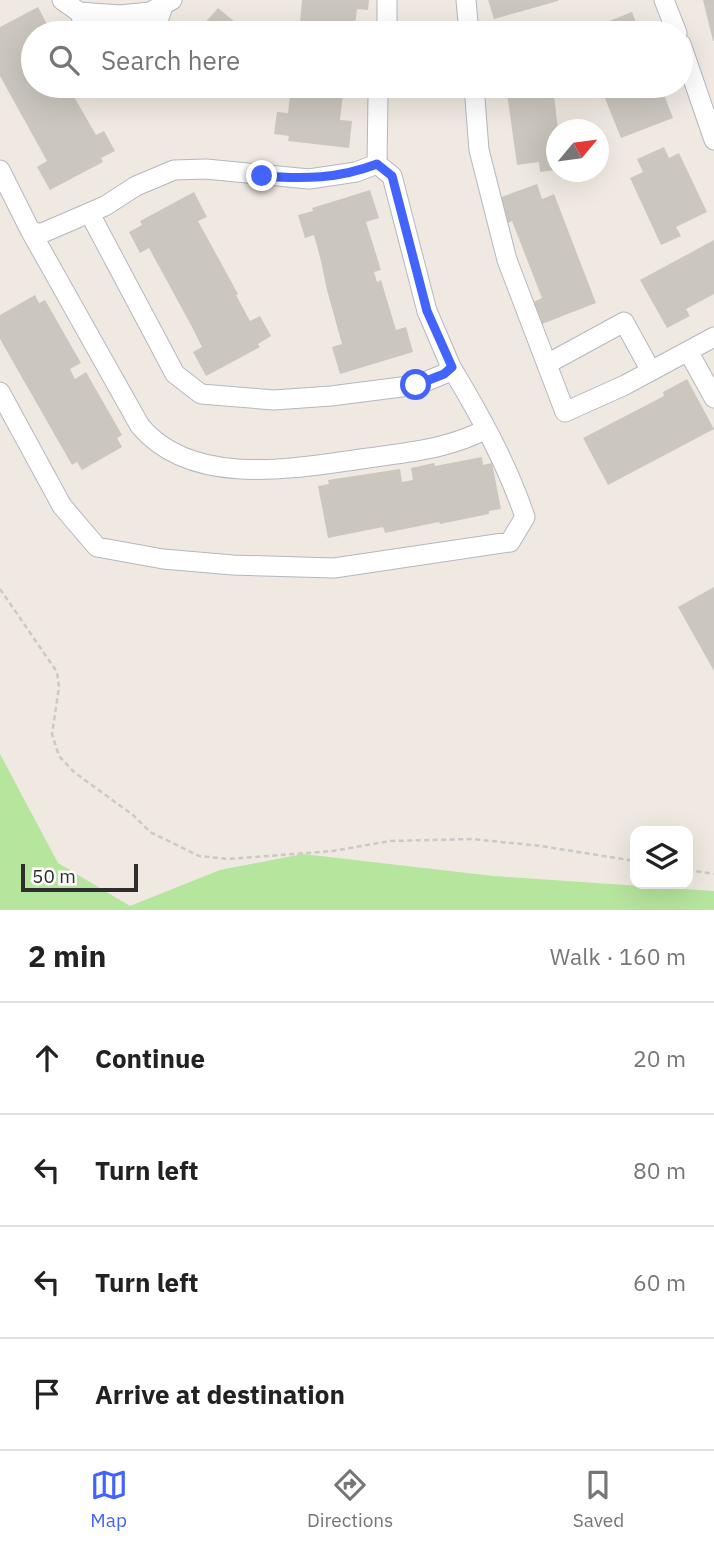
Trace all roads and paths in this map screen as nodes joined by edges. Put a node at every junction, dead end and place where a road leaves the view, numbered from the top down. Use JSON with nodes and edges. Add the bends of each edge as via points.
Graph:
{"nodes":[{"id":1,"x":62,"y":0,"type":"edge"},
{"id":2,"x":387,"y":0,"type":"edge"},
{"id":3,"x":466,"y":0,"type":"edge"},
{"id":4,"x":664,"y":0,"type":"edge"},
{"id":5,"x":157,"y":5,"type":"edge"},
{"id":6,"x":91,"y":8,"type":"edge"},
{"id":7,"x":387,"y":21,"type":"edge"},
{"id":8,"x":468,"y":21,"type":"edge"},
{"id":9,"x":672,"y":21,"type":"edge"},
{"id":10,"x":693,"y":79,"type":"edge"},
{"id":11,"x":378,"y":98,"type":"edge"},
{"id":12,"x":475,"y":98,"type":"edge"},
{"id":13,"x":714,"y":140,"type":"edge"},
{"id":14,"x":377,"y":164,"type":"junction"},
{"id":15,"x":0,"y":170,"type":"edge"},
{"id":16,"x":90,"y":214,"type":"junction"},
{"id":17,"x":30,"y":230,"type":"junction"},
{"id":18,"x":714,"y":337,"type":"edge"},
{"id":19,"x":688,"y":351,"type":"junction"},
{"id":20,"x":547,"y":364,"type":"junction"},
{"id":21,"x":452,"y":367,"type":"junction"},
{"id":22,"x":651,"y":371,"type":"junction"},
{"id":23,"x":0,"y":392,"type":"edge"},
{"id":24,"x":714,"y":398,"type":"edge"},
{"id":25,"x":486,"y":429,"type":"junction"},
{"id":26,"x":0,"y":589,"type":"edge"},
{"id":27,"x":630,"y":860,"type":"edge"},
{"id":28,"x":693,"y":871,"type":"edge"},
{"id":29,"x":714,"y":874,"type":"edge"}],
"edges":[{"from":1,"to":6,"type":"lane"},
{"from":2,"to":7,"type":"lane"},
{"from":3,"to":8,"type":"lane"},
{"from":4,"to":9,"type":"lane"},
{"from":5,"to":6,"type":"lane","via":[[120,15]]},
{"from":10,"to":13,"type":"lane"},
{"from":11,"to":14,"type":"lane"},
{"from":12,"to":20,"type":"lane","via":[[480,149],[507,260]]},
{"from":14,"to":16,"type":"lane","via":[[309,179],[174,170]]},
{"from":14,"to":21,"type":"lane","via":[[392,176],[427,311]]},
{"from":15,"to":17,"type":"lane"},
{"from":16,"to":17,"type":"lane","via":[[40,234]]},
{"from":16,"to":21,"type":"lane","via":[[175,374],[201,394],[274,400],[331,396],[416,385]]},
{"from":17,"to":25,"type":"lane","via":[[140,426],[169,452],[236,468],[299,468],[437,448]]},
{"from":18,"to":19,"type":"lane"},
{"from":19,"to":22,"type":"lane"},
{"from":19,"to":24,"type":"lane"},
{"from":20,"to":22,"type":"lane","via":[[624,323]]},
{"from":20,"to":22,"type":"lane","via":[[565,412]]},
{"from":21,"to":25,"type":"lane"},
{"from":23,"to":25,"type":"lane","via":[[62,506],[97,547],[221,564],[334,568],[510,542],[525,517],[514,483]]},
{"from":26,"to":27,"type":"path","via":[[57,672],[52,734],[59,756],[150,832],[200,856],[228,859],[333,851],[390,841],[472,839]]},
{"from":28,"to":29,"type":"path"}]}
